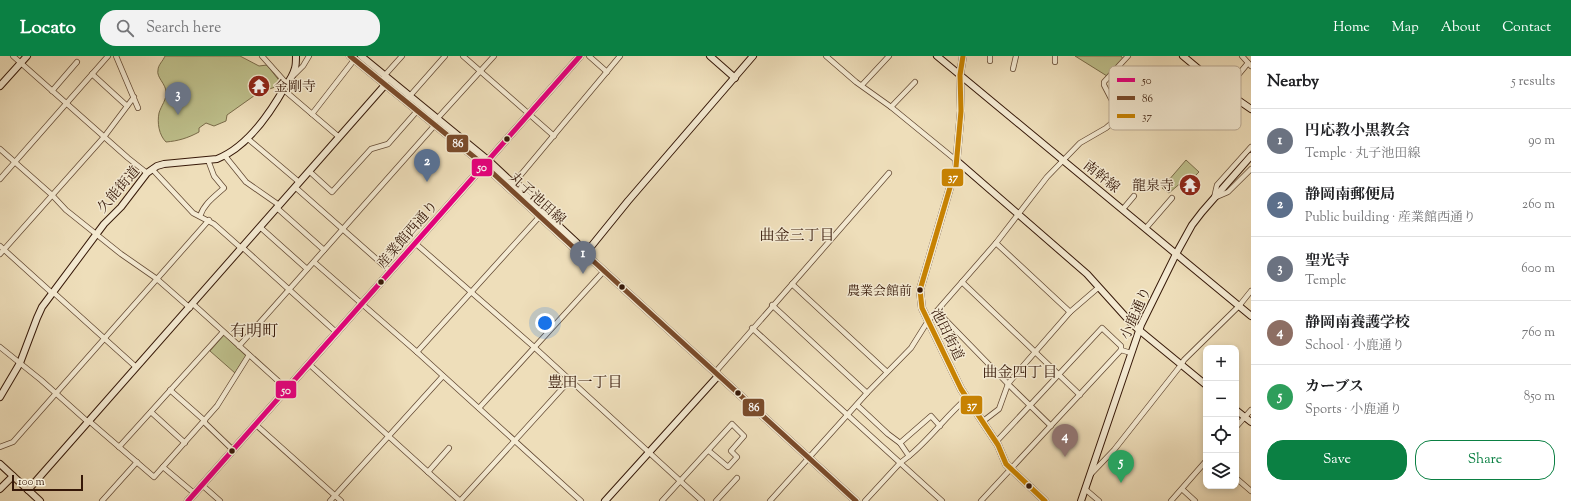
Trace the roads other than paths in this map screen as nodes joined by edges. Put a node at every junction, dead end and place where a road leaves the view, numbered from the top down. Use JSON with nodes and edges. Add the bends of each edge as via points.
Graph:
{"nodes":[{"id":1,"x":13,"y":56,"type":"edge"},
{"id":2,"x":27,"y":56,"type":"edge"},
{"id":3,"x":108,"y":56,"type":"edge"},
{"id":4,"x":116,"y":56,"type":"edge"},
{"id":5,"x":296,"y":56,"type":"edge"},
{"id":6,"x":309,"y":56,"type":"edge"},
{"id":7,"x":361,"y":56,"type":"edge"},
{"id":8,"x":402,"y":56,"type":"edge"},
{"id":9,"x":445,"y":56,"type":"edge"},
{"id":10,"x":463,"y":56,"type":"edge"},
{"id":11,"x":494,"y":56,"type":"edge"},
{"id":12,"x":580,"y":56,"type":"edge"},
{"id":13,"x":589,"y":56,"type":"edge"},
{"id":14,"x":620,"y":56,"type":"edge"},
{"id":15,"x":710,"y":56,"type":"edge"},
{"id":16,"x":753,"y":56,"type":"edge"},
{"id":17,"x":826,"y":56,"type":"edge"},
{"id":18,"x":889,"y":56,"type":"edge"},
{"id":19,"x":937,"y":56,"type":"edge"},
{"id":20,"x":963,"y":56,"type":"edge"},
{"id":21,"x":1016,"y":56,"type":"edge"},
{"id":22,"x":1055,"y":56,"type":"edge"},
{"id":23,"x":1182,"y":56,"type":"edge"},
{"id":24,"x":1242,"y":56,"type":"edge"},
{"id":25,"x":265,"y":57,"type":"edge"},
{"id":26,"x":353,"y":57,"type":"edge"},
{"id":27,"x":1125,"y":57,"type":"edge"},
{"id":28,"x":77,"y":62,"type":"dead end"},
{"id":29,"x":1055,"y":62,"type":"dead end"},
{"id":30,"x":20,"y":63,"type":"junction"},
{"id":31,"x":1250,"y":64,"type":"edge"},
{"id":32,"x":1117,"y":66,"type":"edge"},
{"id":33,"x":1194,"y":66,"type":"edge"},
{"id":34,"x":1013,"y":69,"type":"dead end"},
{"id":35,"x":481,"y":71,"type":"junction"},
{"id":36,"x":607,"y":72,"type":"junction"},
{"id":37,"x":92,"y":74,"type":"junction"},
{"id":38,"x":1241,"y":74,"type":"edge"},
{"id":39,"x":385,"y":75,"type":"junction"},
{"id":40,"x":960,"y":75,"type":"junction"},
{"id":41,"x":1109,"y":76,"type":"edge"},
{"id":42,"x":735,"y":78,"type":"junction"},
{"id":43,"x":291,"y":79,"type":"junction"},
{"id":44,"x":915,"y":82,"type":"dead end"},
{"id":45,"x":385,"y":85,"type":"junction"},
{"id":46,"x":862,"y":85,"type":"junction"},
{"id":47,"x":0,"y":86,"type":"edge"},
{"id":48,"x":285,"y":87,"type":"junction"},
{"id":49,"x":52,"y":91,"type":"junction"},
{"id":50,"x":1109,"y":95,"type":"edge"},
{"id":51,"x":410,"y":96,"type":"junction"},
{"id":52,"x":134,"y":97,"type":"junction"},
{"id":53,"x":406,"y":102,"type":"junction"},
{"id":54,"x":1241,"y":102,"type":"edge"},
{"id":55,"x":66,"y":103,"type":"junction"},
{"id":56,"x":127,"y":106,"type":"junction"},
{"id":57,"x":891,"y":107,"type":"junction"},
{"id":58,"x":138,"y":108,"type":"dead end"},
{"id":59,"x":1251,"y":109,"type":"edge"},
{"id":60,"x":417,"y":111,"type":"junction"},
{"id":61,"x":312,"y":114,"type":"junction"},
{"id":62,"x":529,"y":114,"type":"junction"},
{"id":63,"x":439,"y":117,"type":"junction"},
{"id":64,"x":434,"y":124,"type":"junction"},
{"id":65,"x":1109,"y":125,"type":"edge"},
{"id":66,"x":554,"y":136,"type":"junction"},
{"id":67,"x":104,"y":137,"type":"junction"},
{"id":68,"x":339,"y":137,"type":"junction"},
{"id":69,"x":247,"y":138,"type":"junction"},
{"id":70,"x":1251,"y":146,"type":"edge"},
{"id":71,"x":0,"y":149,"type":"edge"},
{"id":72,"x":225,"y":156,"type":"junction"},
{"id":73,"x":1251,"y":156,"type":"edge"},
{"id":74,"x":208,"y":160,"type":"junction"},
{"id":75,"x":1064,"y":160,"type":"junction"},
{"id":76,"x":957,"y":161,"type":"junction"},
{"id":77,"x":15,"y":162,"type":"junction"},
{"id":78,"x":486,"y":163,"type":"junction"},
{"id":79,"x":1251,"y":169,"type":"edge"},
{"id":80,"x":150,"y":171,"type":"junction"},
{"id":81,"x":309,"y":171,"type":"junction"},
{"id":82,"x":889,"y":173,"type":"dead end"},
{"id":83,"x":0,"y":179,"type":"edge"},
{"id":84,"x":514,"y":183,"type":"junction"},
{"id":85,"x":297,"y":185,"type":"junction"},
{"id":86,"x":52,"y":195,"type":"junction"},
{"id":87,"x":1134,"y":196,"type":"dead end"},
{"id":88,"x":1172,"y":198,"type":"dead end"},
{"id":89,"x":1214,"y":198,"type":"junction"},
{"id":90,"x":278,"y":206,"type":"junction"},
{"id":91,"x":1123,"y":209,"type":"junction"},
{"id":92,"x":1018,"y":213,"type":"junction"},
{"id":93,"x":542,"y":214,"type":"junction"},
{"id":94,"x":200,"y":216,"type":"junction"},
{"id":95,"x":549,"y":217,"type":"junction"},
{"id":96,"x":209,"y":220,"type":"junction"},
{"id":97,"x":260,"y":227,"type":"junction"},
{"id":98,"x":1146,"y":228,"type":"junction"},
{"id":99,"x":343,"y":229,"type":"junction"},
{"id":100,"x":95,"y":234,"type":"junction"},
{"id":101,"x":416,"y":243,"type":"junction"},
{"id":102,"x":996,"y":243,"type":"junction"},
{"id":103,"x":2,"y":248,"type":"edge"},
{"id":104,"x":241,"y":248,"type":"junction"},
{"id":105,"x":324,"y":250,"type":"junction"},
{"id":106,"x":583,"y":251,"type":"junction"},
{"id":107,"x":0,"y":254,"type":"edge"},
{"id":108,"x":1176,"y":254,"type":"junction"},
{"id":109,"x":314,"y":262,"type":"junction"},
{"id":110,"x":307,"y":269,"type":"junction"},
{"id":111,"x":604,"y":271,"type":"junction"},
{"id":112,"x":390,"y":272,"type":"junction"},
{"id":113,"x":157,"y":279,"type":"junction"},
{"id":114,"x":962,"y":282,"type":"junction"},
{"id":115,"x":792,"y":284,"type":"junction"},
{"id":116,"x":1099,"y":287,"type":"junction"},
{"id":117,"x":289,"y":290,"type":"junction"},
{"id":118,"x":1251,"y":291,"type":"edge"},
{"id":119,"x":52,"y":292,"type":"junction"},
{"id":120,"x":471,"y":292,"type":"junction"},
{"id":121,"x":362,"y":304,"type":"junction"},
{"id":122,"x":191,"y":306,"type":"junction"},
{"id":123,"x":772,"y":306,"type":"junction"},
{"id":124,"x":1239,"y":306,"type":"junction"},
{"id":125,"x":937,"y":311,"type":"junction"},
{"id":126,"x":1070,"y":312,"type":"junction"},
{"id":127,"x":1251,"y":316,"type":"edge"},
{"id":128,"x":928,"y":321,"type":"junction"},
{"id":129,"x":752,"y":328,"type":"junction"},
{"id":130,"x":1139,"y":330,"type":"junction"},
{"id":131,"x":223,"y":332,"type":"junction"},
{"id":132,"x":336,"y":332,"type":"junction"},
{"id":133,"x":104,"y":339,"type":"junction"},
{"id":134,"x":239,"y":346,"type":"junction"},
{"id":135,"x":0,"y":347,"type":"edge"},
{"id":136,"x":534,"y":347,"type":"junction"},
{"id":137,"x":1121,"y":350,"type":"junction"},
{"id":138,"x":416,"y":352,"type":"junction"},
{"id":139,"x":1035,"y":352,"type":"junction"},
{"id":140,"x":1131,"y":353,"type":"junction"},
{"id":141,"x":248,"y":355,"type":"junction"},
{"id":142,"x":20,"y":363,"type":"junction"},
{"id":143,"x":309,"y":364,"type":"junction"},
{"id":144,"x":1182,"y":364,"type":"junction"},
{"id":145,"x":136,"y":367,"type":"junction"},
{"id":146,"x":887,"y":372,"type":"junction"},
{"id":147,"x":717,"y":375,"type":"junction"},
{"id":148,"x":1058,"y":375,"type":"junction"},
{"id":149,"x":443,"y":376,"type":"junction"},
{"id":150,"x":569,"y":380,"type":"junction"},
{"id":151,"x":1203,"y":382,"type":"edge"},
{"id":152,"x":1008,"y":384,"type":"junction"},
{"id":153,"x":287,"y":389,"type":"junction"},
{"id":154,"x":170,"y":390,"type":"junction"},
{"id":155,"x":867,"y":392,"type":"junction"},
{"id":156,"x":56,"y":393,"type":"junction"},
{"id":157,"x":1080,"y":395,"type":"junction"},
{"id":158,"x":0,"y":397,"type":"edge"},
{"id":159,"x":967,"y":398,"type":"junction"},
{"id":160,"x":857,"y":405,"type":"junction"},
{"id":161,"x":1030,"y":406,"type":"junction"},
{"id":162,"x":479,"y":408,"type":"junction"},
{"id":163,"x":1251,"y":410,"type":"edge"},
{"id":164,"x":151,"y":412,"type":"junction"},
{"id":165,"x":1239,"y":412,"type":"edge"},
{"id":166,"x":848,"y":414,"type":"junction"},
{"id":167,"x":1245,"y":417,"type":"junction"},
{"id":168,"x":204,"y":421,"type":"junction"},
{"id":169,"x":89,"y":422,"type":"junction"},
{"id":170,"x":982,"y":422,"type":"junction"},
{"id":171,"x":1251,"y":422,"type":"edge"},
{"id":172,"x":255,"y":424,"type":"junction"},
{"id":173,"x":1239,"y":424,"type":"edge"},
{"id":174,"x":940,"y":426,"type":"junction"},
{"id":175,"x":1051,"y":426,"type":"junction"},
{"id":176,"x":389,"y":436,"type":"junction"},
{"id":177,"x":514,"y":441,"type":"junction"},
{"id":178,"x":996,"y":442,"type":"junction"},
{"id":179,"x":185,"y":443,"type":"junction"},
{"id":180,"x":900,"y":443,"type":"junction"},
{"id":181,"x":0,"y":447,"type":"edge"},
{"id":182,"x":119,"y":447,"type":"junction"},
{"id":183,"x":449,"y":448,"type":"dead end"},
{"id":184,"x":233,"y":450,"type":"junction"},
{"id":185,"x":709,"y":450,"type":"junction"},
{"id":186,"x":648,"y":453,"type":"junction"},
{"id":187,"x":909,"y":456,"type":"junction"},
{"id":188,"x":809,"y":458,"type":"junction"},
{"id":189,"x":137,"y":462,"type":"junction"},
{"id":190,"x":900,"y":463,"type":"junction"},
{"id":191,"x":0,"y":464,"type":"edge"},
{"id":192,"x":1203,"y":464,"type":"edge"},
{"id":193,"x":163,"y":467,"type":"junction"},
{"id":194,"x":1011,"y":470,"type":"junction"},
{"id":195,"x":428,"y":472,"type":"junction"},
{"id":196,"x":1090,"y":475,"type":"junction"},
{"id":197,"x":13,"y":476,"type":"junction"},
{"id":198,"x":737,"y":478,"type":"dead end"},
{"id":199,"x":680,"y":481,"type":"junction"},
{"id":200,"x":1239,"y":481,"type":"edge"},
{"id":201,"x":202,"y":485,"type":"junction"},
{"id":202,"x":1085,"y":489,"type":"junction"},
{"id":203,"x":1182,"y":489,"type":"junction"},
{"id":204,"x":0,"y":490,"type":"edge"},
{"id":205,"x":28,"y":490,"type":"junction"},
{"id":206,"x":1251,"y":491,"type":"edge"},
{"id":207,"x":195,"y":494,"type":"junction"},
{"id":208,"x":335,"y":496,"type":"junction"},
{"id":209,"x":40,"y":501,"type":"edge"},
{"id":210,"x":102,"y":501,"type":"edge"},
{"id":211,"x":188,"y":501,"type":"edge"},
{"id":212,"x":220,"y":501,"type":"edge"},
{"id":213,"x":330,"y":501,"type":"edge"},
{"id":214,"x":341,"y":501,"type":"edge"},
{"id":215,"x":460,"y":501,"type":"edge"},
{"id":216,"x":581,"y":501,"type":"edge"},
{"id":217,"x":605,"y":501,"type":"edge"},
{"id":218,"x":662,"y":501,"type":"edge"},
{"id":219,"x":702,"y":501,"type":"edge"},
{"id":220,"x":716,"y":501,"type":"edge"},
{"id":221,"x":770,"y":501,"type":"edge"},
{"id":222,"x":856,"y":501,"type":"edge"},
{"id":223,"x":865,"y":501,"type":"edge"},
{"id":224,"x":942,"y":501,"type":"edge"},
{"id":225,"x":982,"y":501,"type":"edge"},
{"id":226,"x":1044,"y":501,"type":"edge"},
{"id":227,"x":1081,"y":501,"type":"edge"},
{"id":228,"x":1099,"y":501,"type":"edge"},
{"id":229,"x":1171,"y":501,"type":"edge"},
{"id":230,"x":1195,"y":501,"type":"edge"}],
"edges":[{"from":1,"to":30,"type":"street"},
{"from":2,"to":30,"type":"street"},
{"from":3,"to":37,"type":"street"},
{"from":4,"to":52,"type":"street"},
{"from":5,"to":43,"type":"street","name":"久能街道"},
{"from":6,"to":43,"type":"street"},
{"from":7,"to":39,"type":"street","name":"丸子池田線"},
{"from":8,"to":39,"type":"street"},
{"from":9,"to":51,"type":"street"},
{"from":10,"to":35,"type":"street"},
{"from":11,"to":35,"type":"street"},
{"from":12,"to":62,"type":"street","name":"産業館西通り"},
{"from":13,"to":36,"type":"street"},
{"from":14,"to":36,"type":"street"},
{"from":15,"to":42,"type":"street"},
{"from":16,"to":42,"type":"street"},
{"from":17,"to":46,"type":"street"},
{"from":18,"to":46,"type":"street"},
{"from":19,"to":40,"type":"street","name":"南幹線"},
{"from":20,"to":40,"type":"street","name":"池田街道"},
{"from":21,"to":34,"type":"street"},
{"from":22,"to":29,"type":"street"},
{"from":23,"to":33,"type":"street"},
{"from":24,"to":31,"type":"street"},
{"from":25,"to":48,"type":"street"},
{"from":26,"to":45,"type":"street","name":"丸子池田線"},
{"from":26,"to":61,"type":"street"},
{"from":27,"to":32,"type":"street"},
{"from":28,"to":49,"type":"street"},
{"from":30,"to":47,"type":"street"},
{"from":30,"to":49,"type":"street"},
{"from":31,"to":38,"type":"street"},
{"from":35,"to":62,"type":"street"},
{"from":35,"to":63,"type":"street"},
{"from":36,"to":66,"type":"street"},
{"from":37,"to":55,"type":"street"},
{"from":37,"to":56,"type":"street"},
{"from":39,"to":45,"type":"street"},
{"from":39,"to":51,"type":"street","name":"丸子池田線"},
{"from":40,"to":75,"type":"street","name":"南幹線"},
{"from":40,"to":76,"type":"street","name":"池田街道","via":[[961,111]]},
{"from":41,"to":50,"type":"street","via":[[1104,82]]},
{"from":42,"to":106,"type":"street"},
{"from":43,"to":48,"type":"street","name":"久能街道"},
{"from":44,"to":57,"type":"street"},
{"from":45,"to":53,"type":"street","name":"丸子池田線"},
{"from":45,"to":68,"type":"street"},
{"from":46,"to":57,"type":"street"},
{"from":48,"to":61,"type":"street"},
{"from":48,"to":69,"type":"street","name":"久能街道","via":[[272,110]]},
{"from":49,"to":55,"type":"street"},
{"from":51,"to":53,"type":"street"},
{"from":51,"to":63,"type":"street","name":"丸子池田線"},
{"from":52,"to":56,"type":"street"},
{"from":52,"to":58,"type":"street"},
{"from":53,"to":60,"type":"street","name":"丸子池田線"},
{"from":54,"to":59,"type":"street"},
{"from":55,"to":67,"type":"street"},
{"from":55,"to":77,"type":"street"},
{"from":56,"to":67,"type":"street"},
{"from":57,"to":76,"type":"street"},
{"from":60,"to":64,"type":"street","name":"丸子池田線"},
{"from":60,"to":81,"type":"street","via":[[388,144],[371,148],[332,192]]},
{"from":61,"to":68,"type":"street"},
{"from":62,"to":66,"type":"street"},
{"from":62,"to":78,"type":"street","name":"産業館西通り"},
{"from":63,"to":64,"type":"street"},
{"from":63,"to":78,"type":"street","name":"丸子池田線"},
{"from":64,"to":78,"type":"street","name":"丸子池田線"},
{"from":64,"to":99,"type":"street"},
{"from":65,"to":75,"type":"street","via":[[1080,143]]},
{"from":66,"to":84,"type":"street"},
{"from":67,"to":80,"type":"street"},
{"from":67,"to":86,"type":"street"},
{"from":68,"to":81,"type":"street"},
{"from":69,"to":72,"type":"street","name":"久能街道"},
{"from":69,"to":85,"type":"street"},
{"from":70,"to":89,"type":"street","via":[[1217,185]]},
{"from":71,"to":77,"type":"street"},
{"from":72,"to":74,"type":"street","name":"久能街道"},
{"from":72,"to":90,"type":"street","via":[[246,182]]},
{"from":73,"to":89,"type":"street","name":"小鹿通り"},
{"from":74,"to":80,"type":"street","name":"久能街道","via":[[164,164]]},
{"from":74,"to":94,"type":"street","via":[[214,176],[224,188],[208,202]]},
{"from":75,"to":91,"type":"street","name":"南幹線"},
{"from":75,"to":92,"type":"street"},
{"from":76,"to":92,"type":"street"},
{"from":76,"to":128,"type":"street","name":"池田街道","via":[[920,290],[921,303]]},
{"from":77,"to":83,"type":"street"},
{"from":77,"to":86,"type":"street"},
{"from":78,"to":84,"type":"street","name":"丸子池田線"},
{"from":78,"to":93,"type":"street","name":"丸子池田線"},
{"from":78,"to":101,"type":"street","name":"産業館西通り"},
{"from":79,"to":89,"type":"street","via":[[1228,192]]},
{"from":80,"to":94,"type":"street","via":[[193,213]]},
{"from":80,"to":100,"type":"street","name":"久能街道"},
{"from":81,"to":85,"type":"street"},
{"from":82,"to":115,"type":"street"},
{"from":84,"to":93,"type":"street","name":"丸子池田線"},
{"from":84,"to":95,"type":"street","via":[[522,185],[533,194]]},
{"from":85,"to":90,"type":"street"},
{"from":85,"to":99,"type":"street"},
{"from":86,"to":100,"type":"street"},
{"from":86,"to":103,"type":"street"},
{"from":87,"to":91,"type":"street"},
{"from":88,"to":98,"type":"street"},
{"from":89,"to":108,"type":"street","name":"小鹿通り","via":[[1197,218]]},
{"from":90,"to":97,"type":"street"},
{"from":90,"to":105,"type":"street"},
{"from":91,"to":98,"type":"street","name":"南幹線"},
{"from":92,"to":102,"type":"street"},
{"from":92,"to":116,"type":"street"},
{"from":93,"to":95,"type":"street","name":"丸子池田線"},
{"from":93,"to":106,"type":"street","name":"丸子池田線","via":[[573,247]]},
{"from":93,"to":120,"type":"street"},
{"from":94,"to":96,"type":"street"},
{"from":95,"to":106,"type":"street","name":"丸子池田線"},
{"from":96,"to":104,"type":"street"},
{"from":96,"to":113,"type":"street"},
{"from":97,"to":104,"type":"street"},
{"from":97,"to":110,"type":"street"},
{"from":98,"to":108,"type":"street","name":"南幹線"},
{"from":99,"to":105,"type":"street"},
{"from":99,"to":112,"type":"street"},
{"from":100,"to":113,"type":"street"},
{"from":100,"to":119,"type":"street","name":"久能街道"},
{"from":101,"to":112,"type":"street","name":"産業館西通り"},
{"from":101,"to":120,"type":"street"},
{"from":102,"to":114,"type":"street"},
{"from":102,"to":126,"type":"street"},
{"from":103,"to":107,"type":"street"},
{"from":103,"to":119,"type":"street"},
{"from":104,"to":117,"type":"street"},
{"from":104,"to":122,"type":"street"},
{"from":105,"to":109,"type":"street"},
{"from":106,"to":111,"type":"street","name":"丸子池田線"},
{"from":108,"to":124,"type":"street","name":"南幹線"},
{"from":108,"to":130,"type":"street","name":"小鹿通り"},
{"from":109,"to":110,"type":"street"},
{"from":109,"to":121,"type":"street"},
{"from":110,"to":117,"type":"street"},
{"from":111,"to":136,"type":"street"},
{"from":111,"to":147,"type":"street","name":"丸子池田線"},
{"from":112,"to":121,"type":"street","name":"産業館西通り"},
{"from":113,"to":122,"type":"street"},
{"from":113,"to":133,"type":"street"},
{"from":114,"to":125,"type":"street"},
{"from":114,"to":139,"type":"street"},
{"from":115,"to":123,"type":"street"},
{"from":115,"to":146,"type":"street"},
{"from":116,"to":126,"type":"street"},
{"from":116,"to":130,"type":"street"},
{"from":117,"to":132,"type":"street"},
{"from":117,"to":134,"type":"street"},
{"from":118,"to":124,"type":"street"},
{"from":119,"to":133,"type":"street"},
{"from":119,"to":142,"type":"street","name":"久能街道","via":[[37,318]]},
{"from":120,"to":136,"type":"street"},
{"from":120,"to":138,"type":"street"},
{"from":121,"to":132,"type":"street","name":"産業館西通り"},
{"from":121,"to":138,"type":"street"},
{"from":122,"to":131,"type":"street"},
{"from":122,"to":145,"type":"street"},
{"from":123,"to":129,"type":"street"},
{"from":123,"to":155,"type":"street"},
{"from":124,"to":127,"type":"street","name":"南幹線"},
{"from":124,"to":144,"type":"street"},
{"from":125,"to":128,"type":"street"},
{"from":125,"to":152,"type":"street"},
{"from":126,"to":139,"type":"street"},
{"from":128,"to":146,"type":"street","via":[[911,348]]},
{"from":128,"to":159,"type":"street","name":"池田街道"},
{"from":129,"to":147,"type":"street","via":[[718,369]]},
{"from":129,"to":166,"type":"street"},
{"from":130,"to":140,"type":"street","name":"小鹿通り"},
{"from":130,"to":144,"type":"street"},
{"from":131,"to":134,"type":"street"},
{"from":131,"to":154,"type":"street"},
{"from":132,"to":143,"type":"street","name":"産業館西通り"},
{"from":133,"to":145,"type":"street"},
{"from":133,"to":156,"type":"street"},
{"from":134,"to":141,"type":"street"},
{"from":135,"to":142,"type":"street"},
{"from":136,"to":150,"type":"street"},
{"from":136,"to":162,"type":"street"},
{"from":137,"to":140,"type":"street"},
{"from":137,"to":148,"type":"street","via":[[1121,346],[1102,328]]},
{"from":137,"to":157,"type":"street"},
{"from":138,"to":149,"type":"street"},
{"from":139,"to":148,"type":"street"},
{"from":139,"to":152,"type":"street"},
{"from":140,"to":196,"type":"street","name":"小鹿通り"},
{"from":141,"to":153,"type":"street"},
{"from":141,"to":168,"type":"street","via":[[217,406]]},
{"from":142,"to":156,"type":"street"},
{"from":142,"to":158,"type":"street","name":"久能街道"},
{"from":143,"to":153,"type":"street","name":"産業館西通り"},
{"from":143,"to":176,"type":"street"},
{"from":144,"to":151,"type":"street"},
{"from":144,"to":196,"type":"street","via":[[1114,450]]},
{"from":145,"to":169,"type":"street"},
{"from":146,"to":155,"type":"street"},
{"from":147,"to":186,"type":"street"},
{"from":147,"to":188,"type":"street","name":"丸子池田線"},
{"from":148,"to":157,"type":"street"},
{"from":148,"to":161,"type":"street"},
{"from":149,"to":162,"type":"street"},
{"from":149,"to":176,"type":"street"},
{"from":150,"to":177,"type":"street"},
{"from":150,"to":186,"type":"street"},
{"from":152,"to":161,"type":"street"},
{"from":152,"to":170,"type":"street","via":[[999,409]]},
{"from":153,"to":172,"type":"street","name":"産業館西通り"},
{"from":154,"to":164,"type":"street"},
{"from":154,"to":168,"type":"street"},
{"from":155,"to":160,"type":"street"},
{"from":156,"to":169,"type":"street"},
{"from":156,"to":181,"type":"street","via":[[13,442]]},
{"from":157,"to":175,"type":"street"},
{"from":159,"to":170,"type":"street","name":"池田街道"},
{"from":159,"to":174,"type":"street"},
{"from":160,"to":166,"type":"street"},
{"from":160,"to":180,"type":"street"},
{"from":161,"to":175,"type":"street"},
{"from":161,"to":178,"type":"street"},
{"from":162,"to":177,"type":"street"},
{"from":163,"to":167,"type":"street"},
{"from":164,"to":179,"type":"street"},
{"from":164,"to":182,"type":"street"},
{"from":165,"to":167,"type":"street"},
{"from":166,"to":188,"type":"street"},
{"from":166,"to":190,"type":"street"},
{"from":167,"to":171,"type":"street"},
{"from":167,"to":173,"type":"street"},
{"from":168,"to":179,"type":"street"},
{"from":168,"to":184,"type":"street"},
{"from":169,"to":182,"type":"street"},
{"from":169,"to":205,"type":"street"},
{"from":170,"to":178,"type":"street","name":"池田街道"},
{"from":172,"to":184,"type":"street","name":"産業館西通り"},
{"from":172,"to":208,"type":"street"},
{"from":174,"to":180,"type":"street","via":[[931,416]]},
{"from":174,"to":187,"type":"street"},
{"from":175,"to":194,"type":"street"},
{"from":176,"to":195,"type":"street"},
{"from":176,"to":208,"type":"street"},
{"from":177,"to":215,"type":"street"},
{"from":177,"to":216,"type":"street"},
{"from":178,"to":194,"type":"street","name":"池田街道"},
{"from":179,"to":193,"type":"street"},
{"from":180,"to":187,"type":"street"},
{"from":182,"to":189,"type":"street"},
{"from":183,"to":195,"type":"street"},
{"from":184,"to":201,"type":"street","name":"産業館西通り"},
{"from":185,"to":185,"type":"street","via":[[728,467],[737,457],[731,451],[744,436],[732,424]]},
{"from":185,"to":199,"type":"street"},
{"from":186,"to":199,"type":"street"},
{"from":186,"to":217,"type":"street"},
{"from":187,"to":190,"type":"street"},
{"from":188,"to":221,"type":"street"},
{"from":188,"to":222,"type":"street","name":"丸子池田線"},
{"from":189,"to":193,"type":"street","via":[[154,477]]},
{"from":189,"to":210,"type":"street"},
{"from":190,"to":223,"type":"street"},
{"from":190,"to":224,"type":"street"},
{"from":191,"to":197,"type":"street"},
{"from":192,"to":203,"type":"street"},
{"from":193,"to":207,"type":"street"},
{"from":194,"to":225,"type":"street"},
{"from":194,"to":226,"type":"street","name":"池田街道"},
{"from":195,"to":215,"type":"street"},
{"from":196,"to":202,"type":"street","name":"小鹿通り"},
{"from":197,"to":204,"type":"street"},
{"from":197,"to":205,"type":"street"},
{"from":198,"to":220,"type":"street"},
{"from":199,"to":218,"type":"street"},
{"from":199,"to":219,"type":"street"},
{"from":200,"to":206,"type":"street"},
{"from":201,"to":207,"type":"street","name":"産業館西通り"},
{"from":201,"to":212,"type":"street"},
{"from":202,"to":227,"type":"street","name":"小鹿通り"},
{"from":202,"to":228,"type":"street"},
{"from":203,"to":229,"type":"street"},
{"from":203,"to":230,"type":"street"},
{"from":205,"to":209,"type":"street"},
{"from":207,"to":211,"type":"street","name":"産業館西通り"},
{"from":208,"to":213,"type":"street"},
{"from":208,"to":214,"type":"street"}]}
